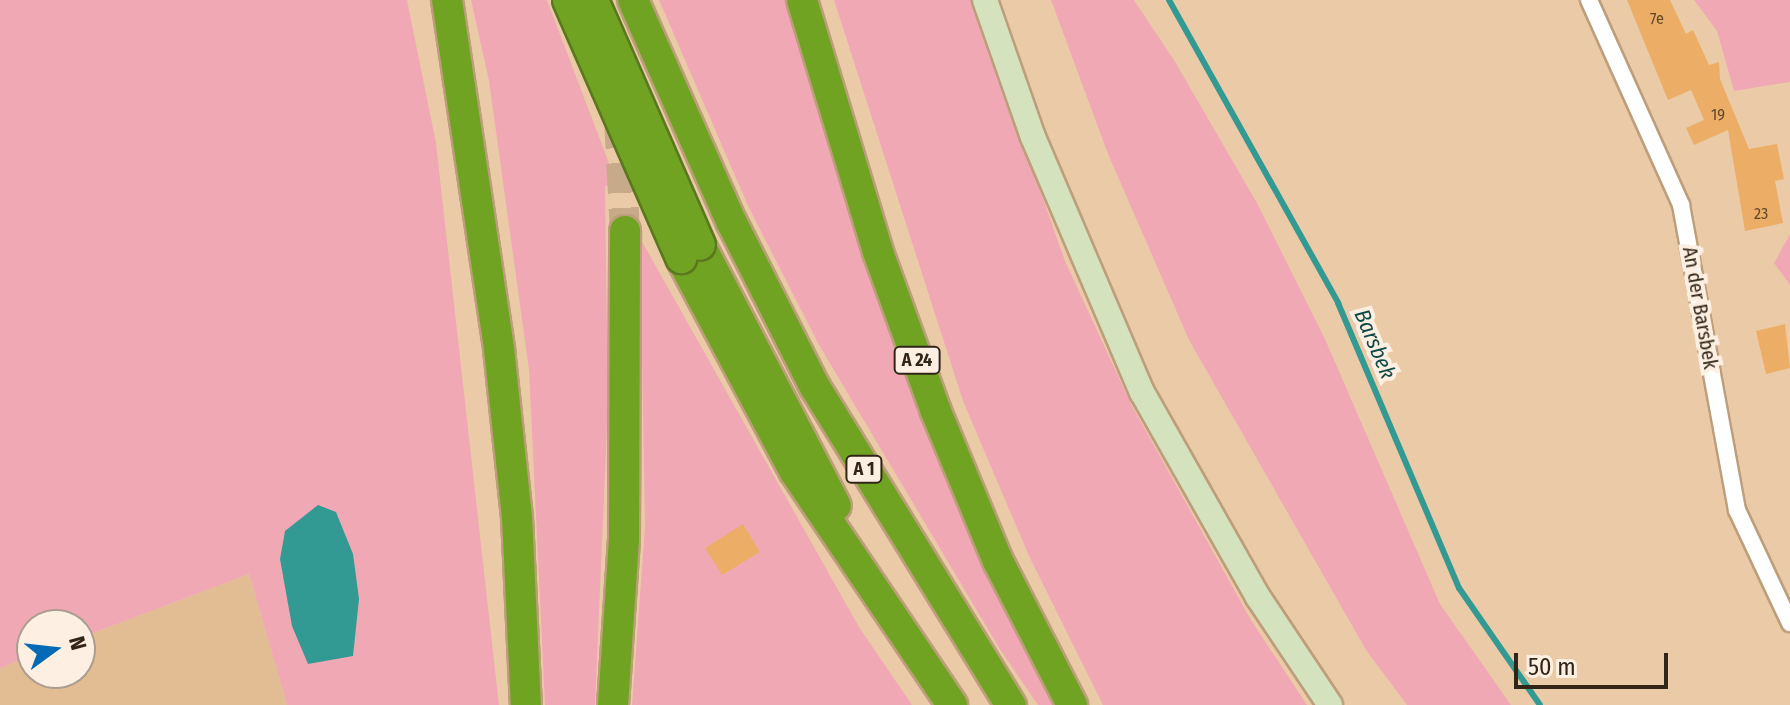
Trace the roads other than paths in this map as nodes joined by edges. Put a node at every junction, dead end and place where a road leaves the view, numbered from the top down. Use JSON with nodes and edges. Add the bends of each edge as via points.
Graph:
{"nodes":[{"id":1,"x":447,"y":0,"type":"edge"},
{"id":2,"x":568,"y":0,"type":"edge"},
{"id":3,"x":593,"y":0,"type":"edge"},
{"id":4,"x":633,"y":0,"type":"edge"},
{"id":5,"x":802,"y":0,"type":"edge"},
{"id":6,"x":985,"y":0,"type":"edge"},
{"id":7,"x":1589,"y":0,"type":"edge"},
{"id":8,"x":625,"y":231,"type":"tunnel mouth"},
{"id":9,"x":691,"y":252,"type":"junction"},
{"id":10,"x":1790,"y":623,"type":"edge"},
{"id":11,"x":526,"y":705,"type":"edge"},
{"id":12,"x":613,"y":705,"type":"edge"},
{"id":13,"x":952,"y":705,"type":"edge"},
{"id":14,"x":1011,"y":705,"type":"edge"},
{"id":15,"x":1072,"y":705,"type":"edge"},
{"id":16,"x":1330,"y":705,"type":"edge"}],
"edges":[{"from":1,"to":11,"type":"highway","via":[[499,349],[517,517]]},
{"from":2,"to":9,"type":"highway","bridge":true},
{"from":3,"to":9,"type":"highway","bridge":true},
{"from":4,"to":14,"type":"highway","number":"A 1","via":[[732,223],[815,387]]},
{"from":5,"to":15,"type":"highway","number":"A 24","via":[[878,252],[935,409],[998,561]]},
{"from":6,"to":16,"type":"main road","via":[[1033,137],[1142,392],[1258,597]]},
{"from":7,"to":10,"type":"street","name":"An der Barsbek","via":[[1681,205],[1737,510]]},
{"from":8,"to":12,"type":"highway","via":[[624,539]]},
{"from":9,"to":13,"type":"highway","via":[[795,472]]}]}
